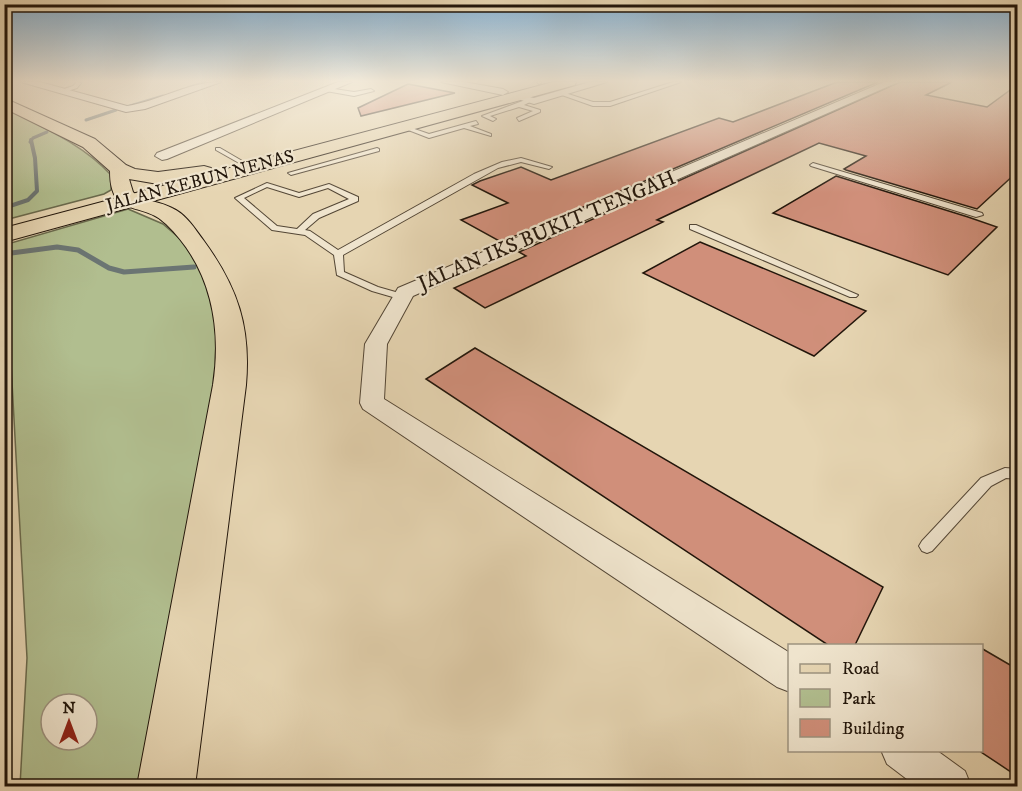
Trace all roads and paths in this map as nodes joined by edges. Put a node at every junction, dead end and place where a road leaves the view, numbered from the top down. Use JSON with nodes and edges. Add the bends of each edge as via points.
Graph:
{"nodes":[{"id":1,"x":39,"y":119,"type":"edge"},
{"id":2,"x":255,"y":119,"type":"edge"},
{"id":3,"x":431,"y":119,"type":"edge"},
{"id":4,"x":435,"y":119,"type":"edge"},
{"id":5,"x":807,"y":119,"type":"edge"},
{"id":6,"x":476,"y":123,"type":"dead end"},
{"id":7,"x":401,"y":126,"type":"junction"},
{"id":8,"x":464,"y":126,"type":"junction"},
{"id":9,"x":489,"y":135,"type":"dead end"},
{"id":10,"x":218,"y":149,"type":"dead end"},
{"id":11,"x":317,"y":149,"type":"junction"},
{"id":12,"x":377,"y":150,"type":"dead end"},
{"id":13,"x":162,"y":156,"type":"dead end"},
{"id":14,"x":337,"y":160,"type":"junction"},
{"id":15,"x":813,"y":165,"type":"dead end"},
{"id":16,"x":549,"y":167,"type":"dead end"},
{"id":17,"x":233,"y":168,"type":"junction"},
{"id":18,"x":119,"y":169,"type":"junction"},
{"id":19,"x":204,"y":172,"type":"junction"},
{"id":20,"x":291,"y":173,"type":"dead end"},
{"id":21,"x":126,"y":197,"type":"junction"},
{"id":22,"x":979,"y":215,"type":"dead end"},
{"id":23,"x":172,"y":217,"type":"junction"},
{"id":24,"x":4,"y":226,"type":"edge"},
{"id":25,"x":693,"y":227,"type":"dead end"},
{"id":26,"x":300,"y":230,"type":"junction"},
{"id":27,"x":4,"y":235,"type":"edge"},
{"id":28,"x":338,"y":254,"type":"junction"},
{"id":29,"x":853,"y":295,"type":"dead end"},
{"id":30,"x":403,"y":297,"type":"junction"},
{"id":31,"x":1017,"y":474,"type":"edge"},
{"id":32,"x":927,"y":546,"type":"dead end"},
{"id":33,"x":788,"y":673,"type":"edge"},
{"id":34,"x":904,"y":752,"type":"edge"},
{"id":35,"x":166,"y":786,"type":"edge"},
{"id":36,"x":950,"y":786,"type":"edge"}],
"edges":[{"from":1,"to":18,"type":"main road","via":[[89,143]]},
{"from":2,"to":13,"type":"street"},
{"from":3,"to":7,"type":"main road","name":"JALAN KEBUN NENAS"},
{"from":4,"to":17,"type":"main road","name":"JALAN KEBUN NENAS"},
{"from":5,"to":30,"type":"street","name":"JALAN IKS BUKIT TENGAH","via":[[405,292]]},
{"from":6,"to":8,"type":"lane"},
{"from":7,"to":8,"type":"lane","via":[[429,136]]},
{"from":7,"to":11,"type":"main road","name":"JALAN KEBUN NENAS"},
{"from":8,"to":9,"type":"lane"},
{"from":10,"to":17,"type":"lane"},
{"from":11,"to":14,"type":"lane"},
{"from":11,"to":17,"type":"main road","name":"JALAN KEBUN NENAS"},
{"from":12,"to":14,"type":"lane"},
{"from":14,"to":20,"type":"lane"},
{"from":15,"to":22,"type":"lane"},
{"from":16,"to":28,"type":"lane","via":[[522,160],[507,162],[466,180]]},
{"from":17,"to":19,"type":"main road","name":"JALAN KEBUN NENAS"},
{"from":17,"to":21,"type":"main road","name":"JALAN KEBUN NENAS"},
{"from":17,"to":23,"type":"main road","via":[[185,198]]},
{"from":18,"to":19,"type":"main road","via":[[158,178]]},
{"from":18,"to":21,"type":"main road","via":[[119,187]]},
{"from":19,"to":21,"type":"main road","name":"JALAN KEBUN NENAS"},
{"from":21,"to":23,"type":"main road"},
{"from":21,"to":24,"type":"main road","name":"JALAN KEBUN NENAS"},
{"from":21,"to":27,"type":"main road","name":"JALAN KEBUN NENAS"},
{"from":23,"to":35,"type":"main road","via":[[212,270],[227,309],[232,348]]},
{"from":25,"to":29,"type":"lane"},
{"from":26,"to":26,"type":"lane","via":[[275,228],[239,198],[267,185],[299,195],[329,186],[355,199],[316,216]]},
{"from":26,"to":28,"type":"lane"},
{"from":28,"to":30,"type":"lane","via":[[340,273]]},
{"from":30,"to":33,"type":"street","name":"JALAN IKS BUKIT TENGAH","via":[[376,344],[372,403]]},
{"from":31,"to":32,"type":"lane","via":[[1005,473],[986,482]]},
{"from":34,"to":36,"type":"street"}]}
